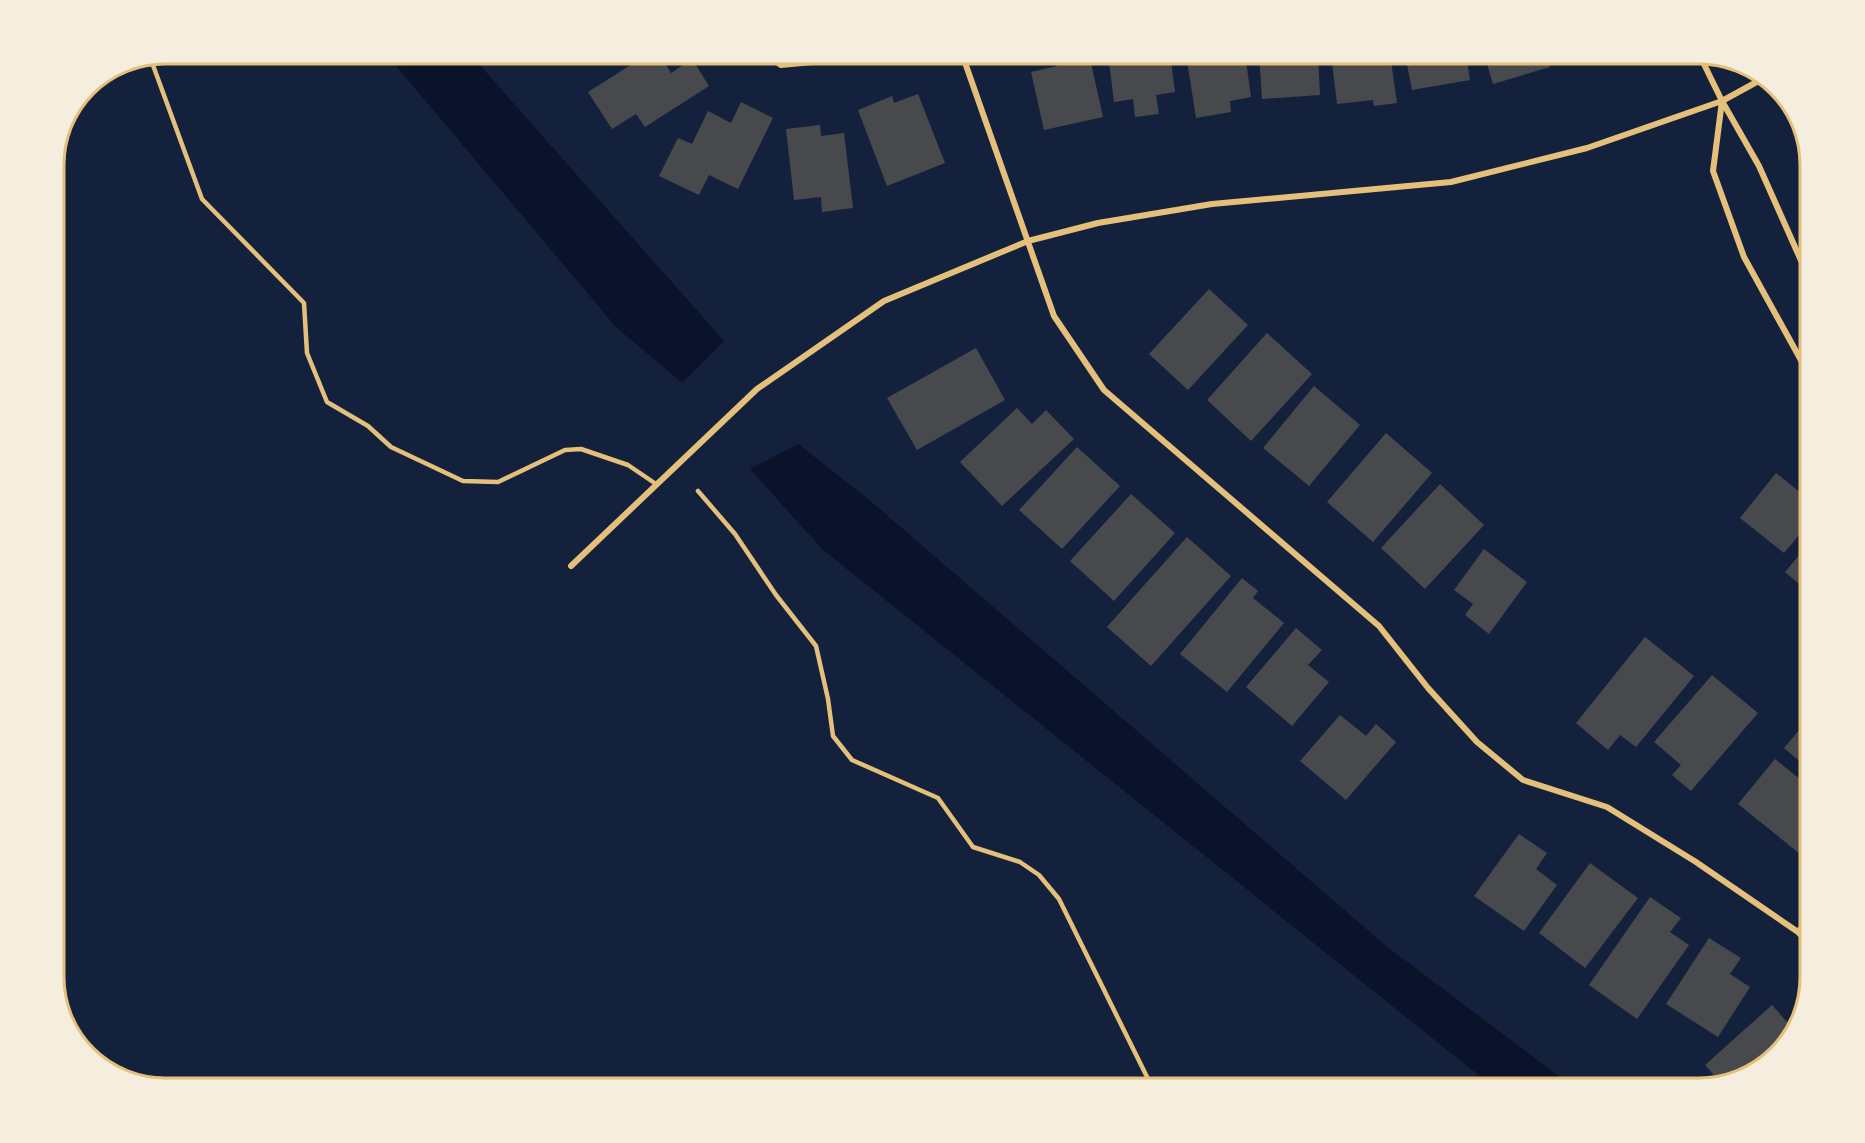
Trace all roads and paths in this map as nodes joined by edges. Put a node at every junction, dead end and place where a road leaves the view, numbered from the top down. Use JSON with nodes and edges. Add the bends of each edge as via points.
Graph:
{"nodes":[{"id":1,"x":966,"y":64,"type":"edge"},
{"id":2,"x":1704,"y":64,"type":"edge"},
{"id":3,"x":153,"y":65,"type":"edge"},
{"id":4,"x":1757,"y":82,"type":"edge"},
{"id":5,"x":1722,"y":102,"type":"junction"},
{"id":6,"x":1028,"y":241,"type":"junction"},
{"id":7,"x":1800,"y":258,"type":"edge"},
{"id":8,"x":1800,"y":358,"type":"edge"},
{"id":9,"x":657,"y":484,"type":"junction"},
{"id":10,"x":698,"y":491,"type":"dead end"},
{"id":11,"x":571,"y":566,"type":"dead end"},
{"id":12,"x":1800,"y":930,"type":"edge"},
{"id":13,"x":1798,"y":932,"type":"joint"},
{"id":14,"x":1148,"y":1078,"type":"edge"}],
"edges":[{"from":1,"to":6,"type":"street"},
{"from":2,"to":5,"type":"street"},
{"from":3,"to":9,"type":"lane","via":[[202,199],[304,303],[307,353],[327,402],[368,426],[391,447],[463,481],[498,482],[565,450],[581,449],[628,465]]},
{"from":4,"to":5,"type":"street"},
{"from":5,"to":6,"type":"street","via":[[1587,148],[1451,183],[1212,204],[1098,223]]},
{"from":5,"to":7,"type":"street","via":[[1759,166]]},
{"from":5,"to":8,"type":"street","via":[[1713,171],[1744,257]]},
{"from":6,"to":9,"type":"street","via":[[884,302],[757,389]]},
{"from":6,"to":13,"type":"street","via":[[1054,316],[1104,390],[1379,626],[1477,742],[1523,780],[1607,807]]},
{"from":9,"to":11,"type":"street"},
{"from":10,"to":14,"type":"lane","via":[[735,534],[816,646],[833,736],[852,760],[938,798],[973,847],[1020,862],[1039,875],[1059,899]]},
{"from":12,"to":13,"type":"street"}]}
